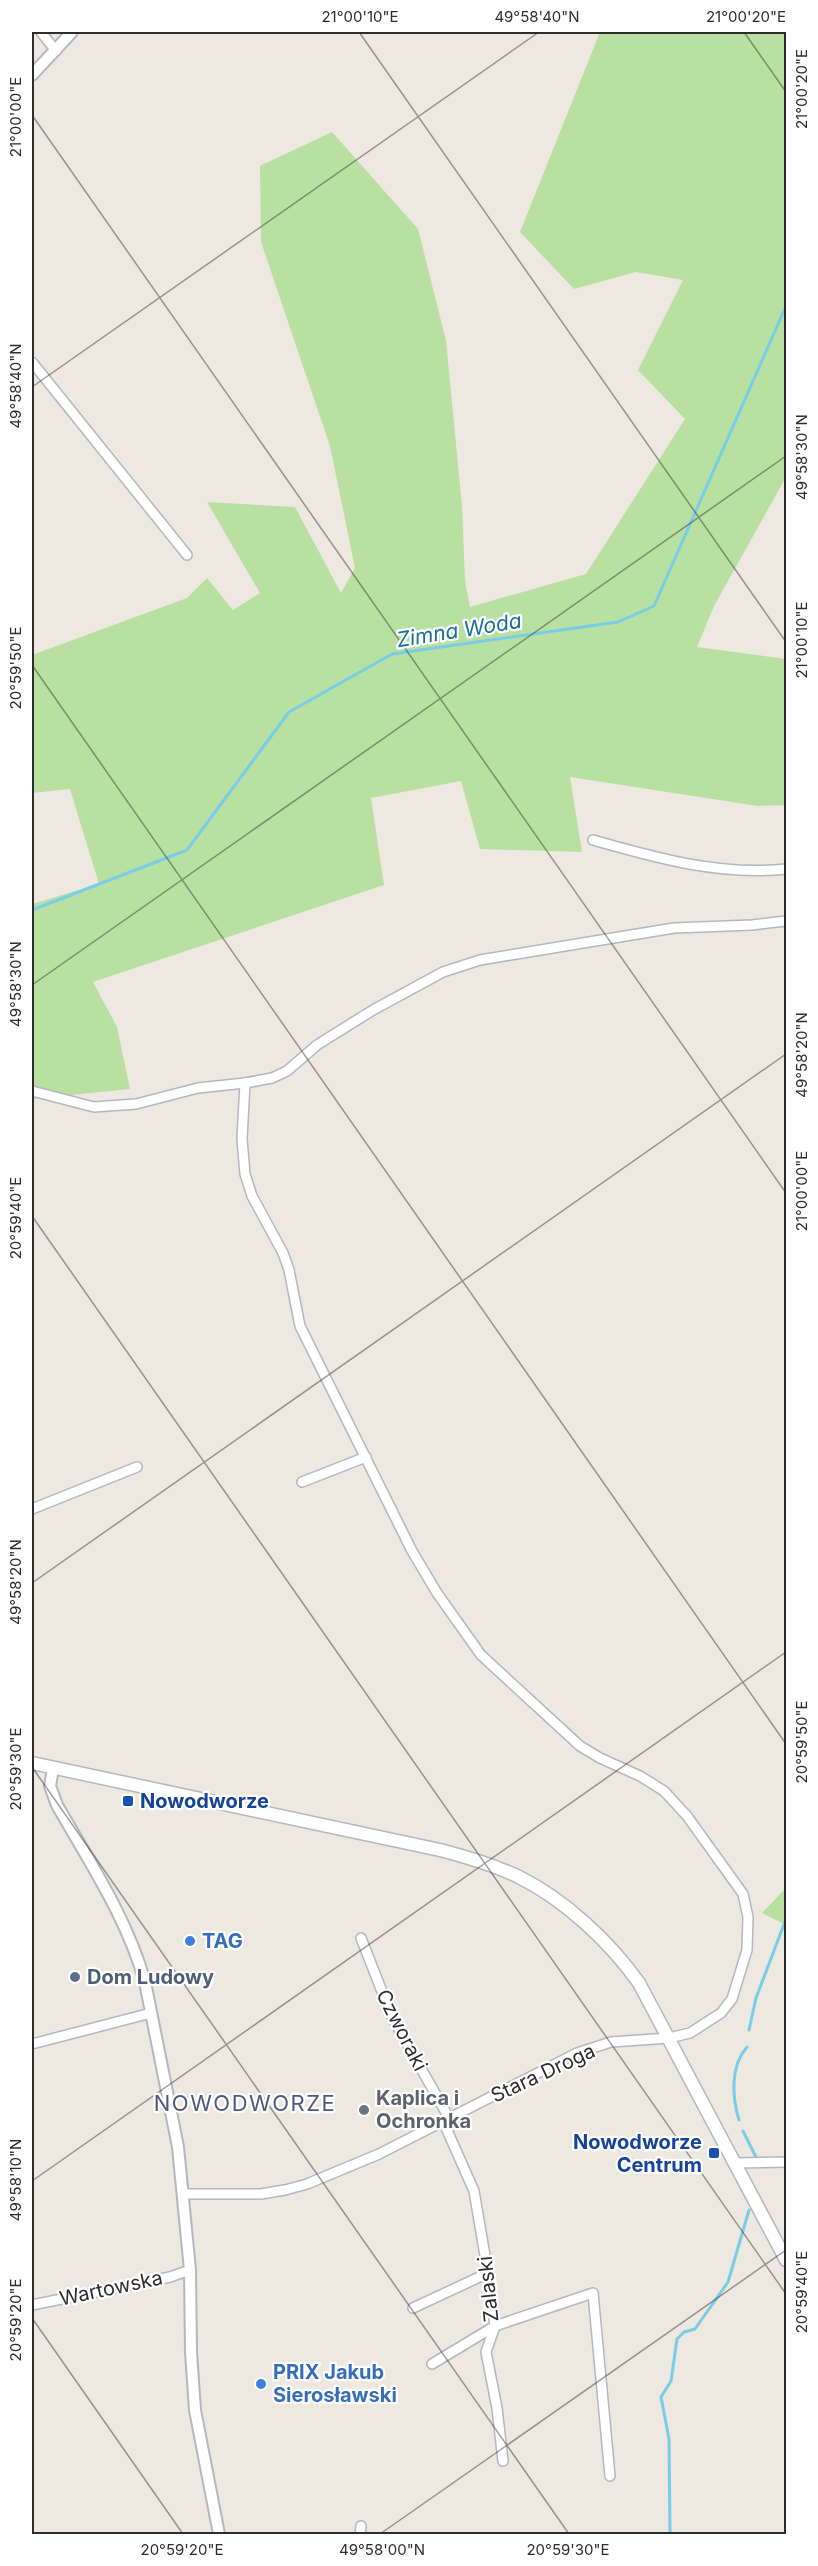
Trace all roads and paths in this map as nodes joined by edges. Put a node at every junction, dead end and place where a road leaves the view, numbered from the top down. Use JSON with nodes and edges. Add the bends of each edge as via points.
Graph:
{"nodes":[{"id":1,"x":41,"y":32,"type":"edge"},
{"id":2,"x":72,"y":32,"type":"edge"},
{"id":3,"x":56,"y":51,"type":"junction"},
{"id":4,"x":32,"y":75,"type":"edge"},
{"id":5,"x":32,"y":362,"type":"edge"},
{"id":6,"x":187,"y":555,"type":"dead end"},
{"id":7,"x":592,"y":840,"type":"dead end"},
{"id":8,"x":786,"y":869,"type":"edge"},
{"id":9,"x":786,"y":921,"type":"edge"},
{"id":10,"x":245,"y":1083,"type":"junction"},
{"id":11,"x":32,"y":1091,"type":"edge"},
{"id":12,"x":366,"y":1457,"type":"junction"},
{"id":13,"x":137,"y":1467,"type":"dead end"},
{"id":14,"x":302,"y":1482,"type":"dead end"},
{"id":15,"x":32,"y":1509,"type":"edge"},
{"id":16,"x":32,"y":1763,"type":"edge"},
{"id":17,"x":53,"y":1769,"type":"junction"},
{"id":18,"x":362,"y":1938,"type":"dead end"},
{"id":19,"x":151,"y":2013,"type":"junction"},
{"id":20,"x":669,"y":2038,"type":"junction"},
{"id":21,"x":32,"y":2044,"type":"edge"},
{"id":22,"x":446,"y":2120,"type":"junction"},
{"id":23,"x":786,"y":2162,"type":"edge"},
{"id":24,"x":733,"y":2163,"type":"junction"},
{"id":25,"x":184,"y":2194,"type":"junction"},
{"id":26,"x":786,"y":2260,"type":"edge"},
{"id":27,"x":190,"y":2270,"type":"junction"},
{"id":28,"x":488,"y":2273,"type":"junction"},
{"id":29,"x":32,"y":2305,"type":"edge"},
{"id":30,"x":413,"y":2308,"type":"dead end"},
{"id":31,"x":495,"y":2326,"type":"junction"},
{"id":32,"x":432,"y":2364,"type":"dead end"},
{"id":33,"x":503,"y":2460,"type":"dead end"},
{"id":34,"x":610,"y":2476,"type":"dead end"},
{"id":35,"x":219,"y":2535,"type":"edge"}],
"edges":[{"from":1,"to":3,"type":"street"},
{"from":2,"to":3,"type":"street"},
{"from":3,"to":4,"type":"street"},
{"from":5,"to":6,"type":"street"},
{"from":7,"to":8,"type":"street","via":[[662,859],[734,871]]},
{"from":9,"to":10,"type":"street","via":[[674,928],[480,960],[443,972],[373,1010],[317,1045],[287,1071]]},
{"from":10,"to":11,"type":"street","via":[[198,1088],[136,1104],[94,1107]]},
{"from":10,"to":12,"type":"street","name":"Stara Droga","via":[[242,1156],[252,1196],[283,1253],[300,1326]]},
{"from":12,"to":14,"type":"street"},
{"from":12,"to":20,"type":"street","name":"Stara Droga","via":[[412,1551],[481,1655],[580,1746],[664,1791],[687,1816],[742,1894],[748,1917],[747,1950],[732,1999],[710,2022]]},
{"from":13,"to":15,"type":"street"},
{"from":16,"to":17,"type":"main road"},
{"from":17,"to":19,"type":"street","via":[[51,1786],[57,1805],[121,1916],[137,1955]]},
{"from":17,"to":20,"type":"main road","via":[[440,1850],[520,1877],[576,1917],[614,1952],[639,1983]]},
{"from":18,"to":22,"type":"street","name":"Czworaki","via":[[392,2017]]},
{"from":19,"to":21,"type":"street"},
{"from":19,"to":25,"type":"street"},
{"from":20,"to":22,"type":"street","name":"Stara Droga","via":[[611,2042],[577,2053]]},
{"from":20,"to":24,"type":"main road"},
{"from":22,"to":25,"type":"street","name":"Stara Droga","via":[[379,2154],[285,2190],[261,2194]]},
{"from":22,"to":28,"type":"street","name":"Zalaski","via":[[474,2191]]},
{"from":23,"to":24,"type":"street"},
{"from":24,"to":26,"type":"main road"},
{"from":25,"to":27,"type":"street"},
{"from":27,"to":29,"type":"street","name":"Wartowska"},
{"from":27,"to":35,"type":"street","via":[[195,2410]]},
{"from":28,"to":30,"type":"street"},
{"from":28,"to":31,"type":"street","name":"Zalaski"},
{"from":31,"to":32,"type":"street"},
{"from":31,"to":33,"type":"street","name":"Zalaski","via":[[486,2352]]},
{"from":31,"to":34,"type":"street","via":[[593,2293]]}]}
